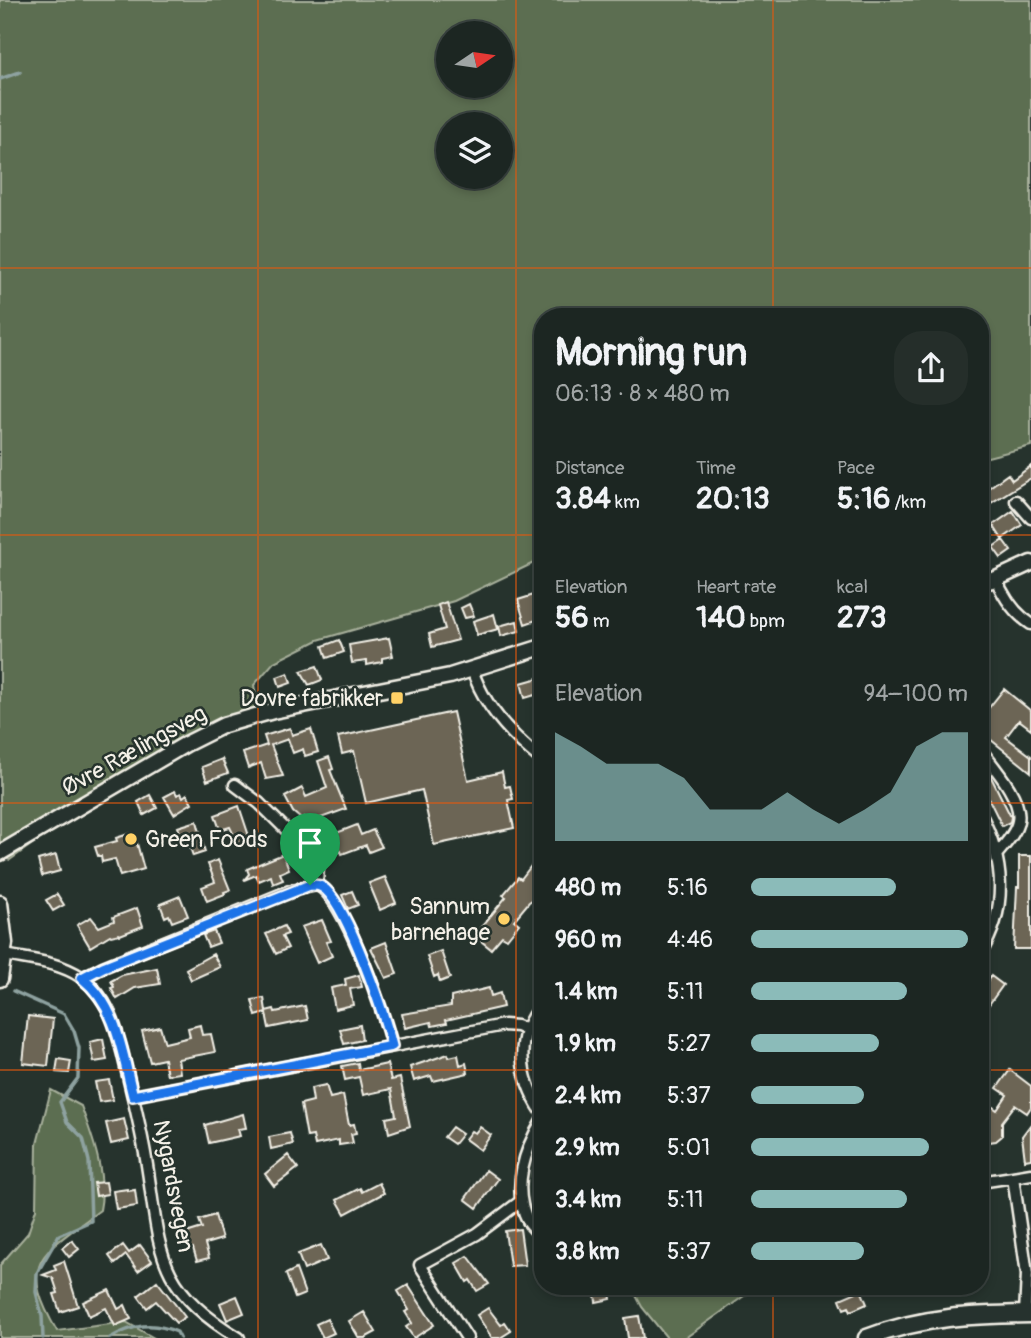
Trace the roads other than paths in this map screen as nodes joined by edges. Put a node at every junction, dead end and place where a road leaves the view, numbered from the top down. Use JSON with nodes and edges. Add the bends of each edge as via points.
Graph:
{"nodes":[{"id":1,"x":1016,"y":501,"type":"dead end"},
{"id":2,"x":1031,"y":518,"type":"edge"},
{"id":3,"x":1031,"y":563,"type":"edge"},
{"id":4,"x":996,"y":579,"type":"junction"},
{"id":5,"x":989,"y":581,"type":"edge"},
{"id":6,"x":1031,"y":624,"type":"edge"},
{"id":7,"x":534,"y":650,"type":"edge"},
{"id":8,"x":472,"y":669,"type":"junction"},
{"id":9,"x":534,"y":752,"type":"edge"},
{"id":10,"x":989,"y":761,"type":"edge"},
{"id":11,"x":235,"y":785,"type":"dead end"},
{"id":12,"x":989,"y":834,"type":"edge"},
{"id":13,"x":0,"y":853,"type":"edge"},
{"id":14,"x":998,"y":854,"type":"junction"},
{"id":15,"x":317,"y":885,"type":"junction"},
{"id":16,"x":0,"y":911,"type":"edge"},
{"id":17,"x":989,"y":933,"type":"edge"},
{"id":18,"x":5,"y":955,"type":"junction"},
{"id":19,"x":82,"y":978,"type":"junction"},
{"id":20,"x":0,"y":979,"type":"edge"},
{"id":21,"x":534,"y":1013,"type":"edge"},
{"id":22,"x":526,"y":1030,"type":"junction"},
{"id":23,"x":392,"y":1046,"type":"junction"},
{"id":24,"x":133,"y":1096,"type":"junction"},
{"id":25,"x":534,"y":1100,"type":"edge"},
{"id":26,"x":534,"y":1137,"type":"edge"},
{"id":27,"x":1031,"y":1174,"type":"edge"},
{"id":28,"x":1013,"y":1177,"type":"junction"},
{"id":29,"x":989,"y":1181,"type":"edge"},
{"id":30,"x":521,"y":1201,"type":"junction"},
{"id":31,"x":534,"y":1228,"type":"edge"},
{"id":32,"x":1029,"y":1277,"type":"edge"},
{"id":33,"x":1028,"y":1314,"type":"edge"},
{"id":34,"x":239,"y":1338,"type":"edge"},
{"id":35,"x":467,"y":1338,"type":"edge"},
{"id":36,"x":867,"y":1338,"type":"edge"}],
"edges":[{"from":1,"to":2,"type":"street"},
{"from":3,"to":4,"type":"main road"},
{"from":4,"to":5,"type":"main road"},
{"from":4,"to":6,"type":"street","via":[[1007,601]]},
{"from":7,"to":8,"type":"main road","name":"Øvre Rælingsveg"},
{"from":8,"to":9,"type":"street","via":[[488,704]]},
{"from":8,"to":13,"type":"main road","name":"Øvre Rælingsveg","via":[[224,725]]},
{"from":10,"to":14,"type":"street","via":[[1005,781],[1019,815]]},
{"from":11,"to":15,"type":"street","via":[[313,856],[318,866]]},
{"from":12,"to":14,"type":"street"},
{"from":14,"to":17,"type":"street","via":[[1000,892]]},
{"from":15,"to":19,"type":"street","via":[[292,890]]},
{"from":15,"to":23,"type":"street","via":[[331,896],[345,919]]},
{"from":16,"to":18,"type":"main road"},
{"from":18,"to":19,"type":"street","name":"Nygardsvegen","via":[[60,966]]},
{"from":18,"to":20,"type":"main road"},
{"from":19,"to":24,"type":"street","name":"Nygardsvegen","via":[[102,998],[114,1020]]},
{"from":21,"to":22,"type":"street"},
{"from":22,"to":23,"type":"street","via":[[504,1025]]},
{"from":22,"to":25,"type":"street","via":[[522,1065]]},
{"from":23,"to":24,"type":"street"},
{"from":24,"to":34,"type":"street","name":"Nygardsvegen","via":[[166,1266],[195,1307]]},
{"from":26,"to":30,"type":"street","via":[[524,1156]]},
{"from":27,"to":28,"type":"street"},
{"from":28,"to":29,"type":"street"},
{"from":28,"to":32,"type":"street"},
{"from":30,"to":31,"type":"street"},
{"from":30,"to":35,"type":"street","via":[[477,1234],[419,1265]]},
{"from":32,"to":33,"type":"street"},
{"from":33,"to":36,"type":"main road","via":[[941,1317]]}]}
